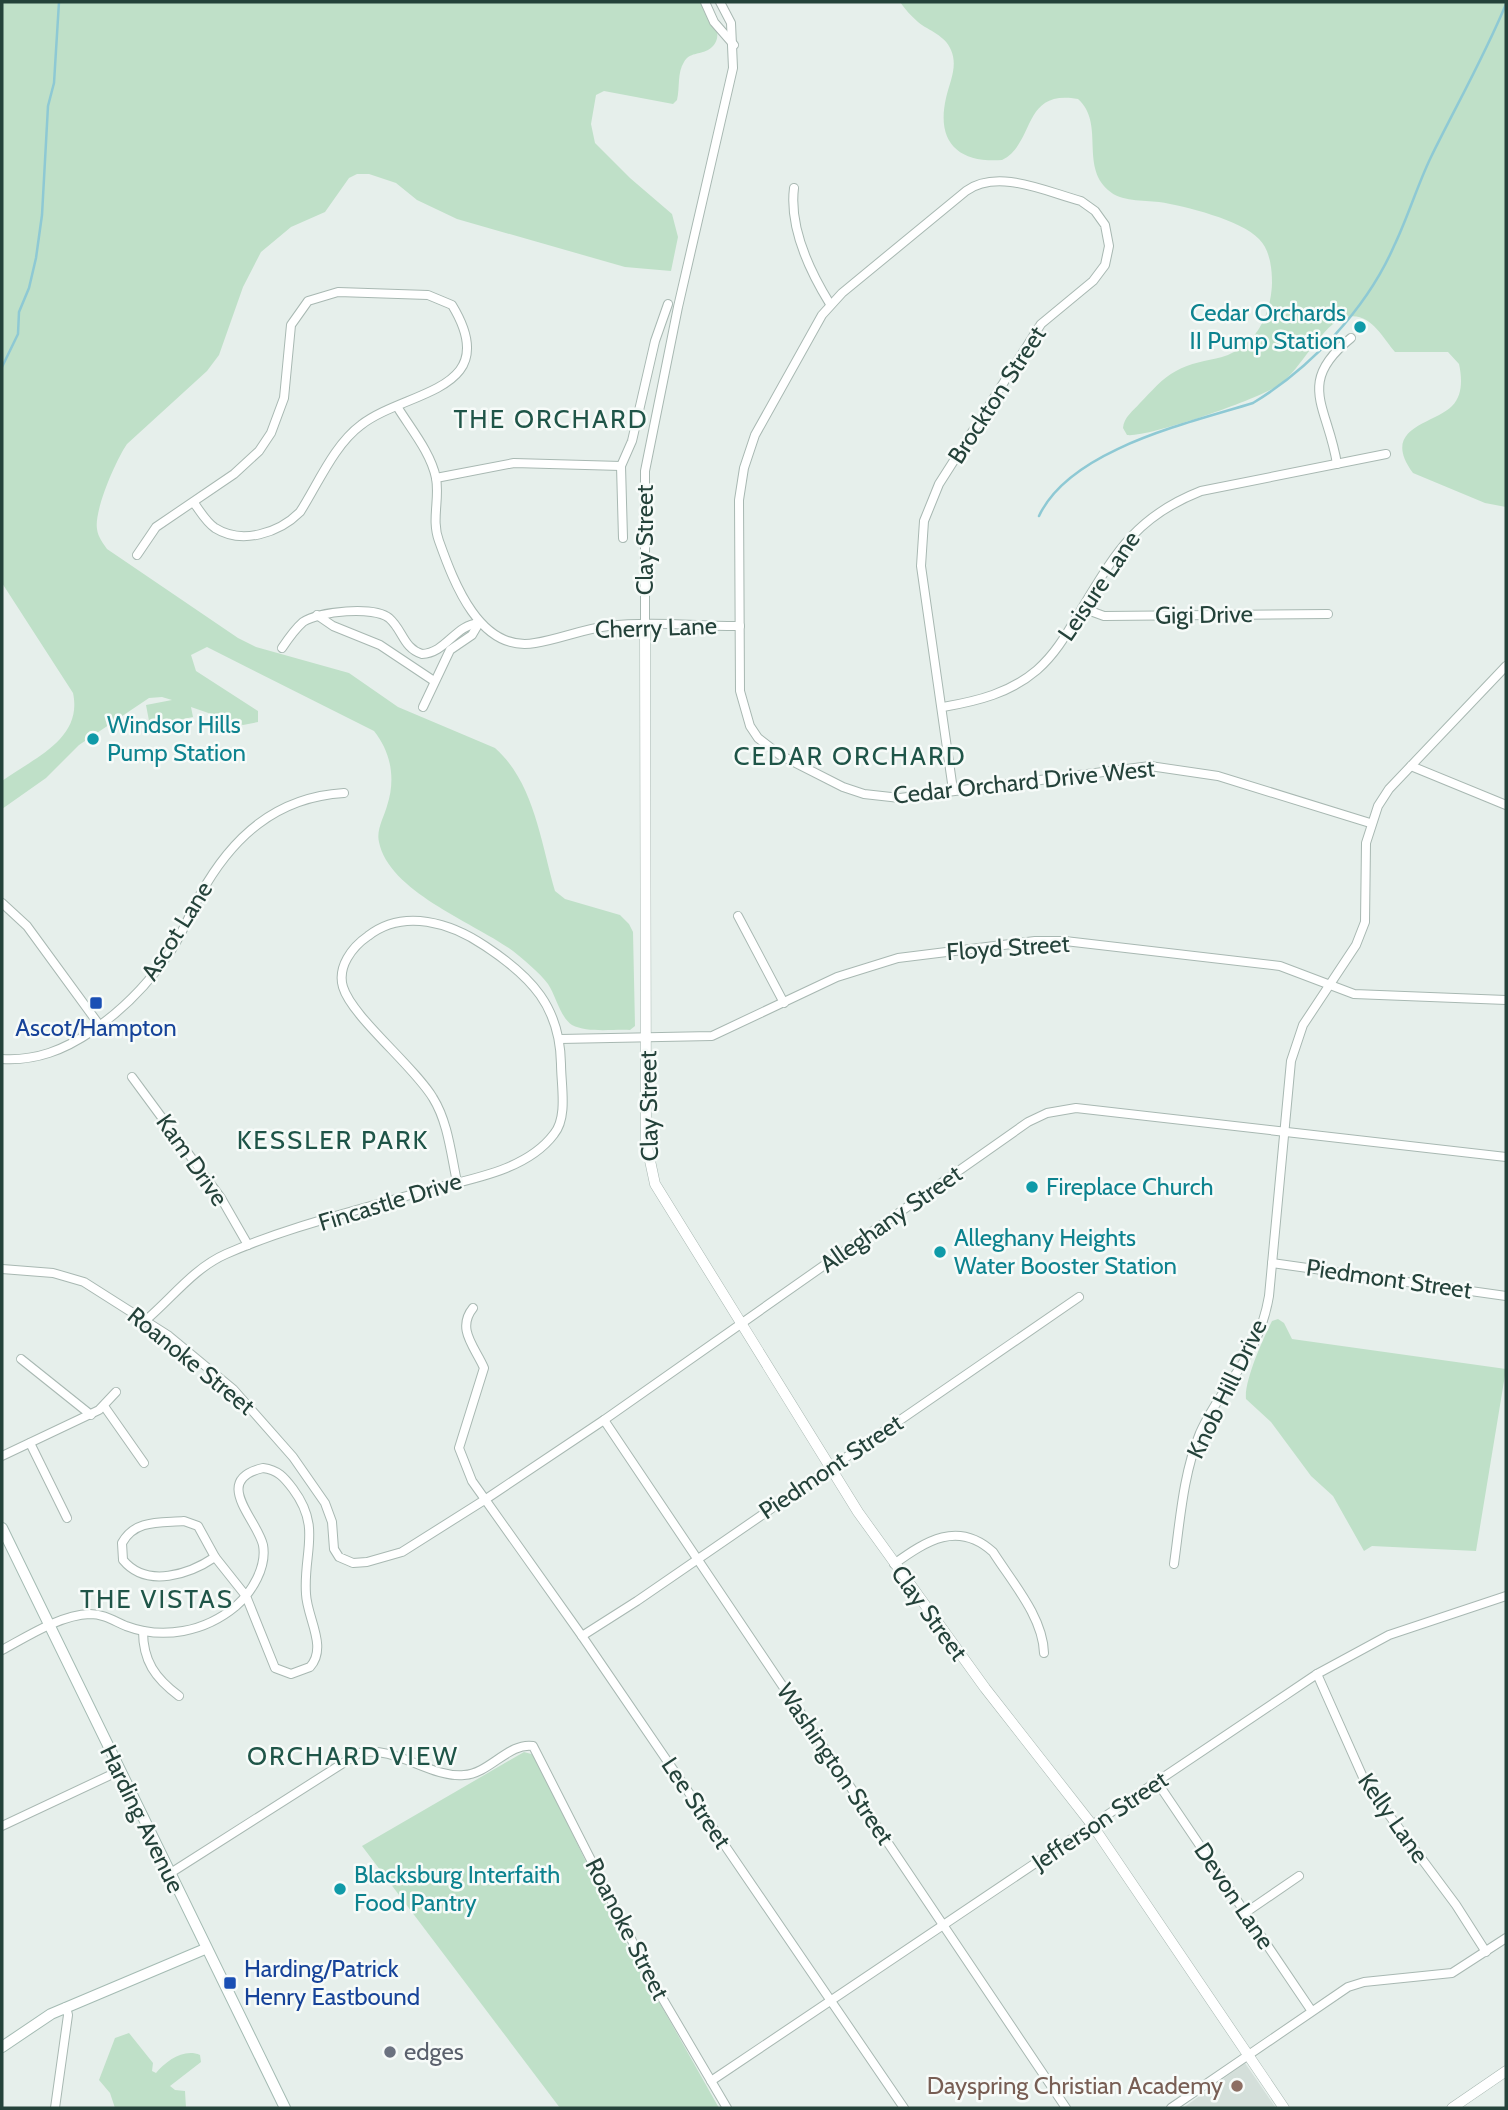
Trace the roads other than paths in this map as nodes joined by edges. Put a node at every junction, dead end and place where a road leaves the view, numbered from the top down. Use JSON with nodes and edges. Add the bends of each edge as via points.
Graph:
{"nodes":[{"id":1,"x":705,"y":2,"type":"edge"},
{"id":2,"x":720,"y":2,"type":"edge"},
{"id":3,"x":734,"y":45,"type":"junction"},
{"id":4,"x":794,"y":188,"type":"dead end"},
{"id":5,"x":668,"y":303,"type":"dead end"},
{"id":6,"x":830,"y":303,"type":"junction"},
{"id":7,"x":1351,"y":338,"type":"dead end"},
{"id":8,"x":398,"y":408,"type":"junction"},
{"id":9,"x":1386,"y":454,"type":"dead end"},
{"id":10,"x":1337,"y":464,"type":"junction"},
{"id":11,"x":621,"y":466,"type":"junction"},
{"id":12,"x":436,"y":478,"type":"junction"},
{"id":13,"x":194,"y":503,"type":"junction"},
{"id":14,"x":623,"y":538,"type":"dead end"},
{"id":15,"x":136,"y":555,"type":"dead end"},
{"id":16,"x":1082,"y":608,"type":"junction"},
{"id":17,"x":1328,"y":614,"type":"dead end"},
{"id":18,"x":317,"y":615,"type":"junction"},
{"id":19,"x":479,"y":623,"type":"junction"},
{"id":20,"x":645,"y":626,"type":"junction"},
{"id":21,"x":740,"y":626,"type":"junction"},
{"id":22,"x":282,"y":648,"type":"dead end"},
{"id":23,"x":1506,"y":666,"type":"edge"},
{"id":24,"x":434,"y":681,"type":"junction"},
{"id":25,"x":423,"y":707,"type":"dead end"},
{"id":26,"x":943,"y":707,"type":"junction"},
{"id":27,"x":1411,"y":766,"type":"junction"},
{"id":28,"x":954,"y":790,"type":"junction"},
{"id":29,"x":344,"y":793,"type":"dead end"},
{"id":30,"x":1506,"y":805,"type":"edge"},
{"id":31,"x":1370,"y":823,"type":"junction"},
{"id":32,"x":2,"y":903,"type":"edge"},
{"id":33,"x":738,"y":916,"type":"dead end"},
{"id":34,"x":1329,"y":985,"type":"junction"},
{"id":35,"x":1506,"y":1000,"type":"edge"},
{"id":36,"x":785,"y":1003,"type":"junction"},
{"id":37,"x":100,"y":1026,"type":"junction"},
{"id":38,"x":648,"y":1038,"type":"junction"},
{"id":39,"x":560,"y":1039,"type":"junction"},
{"id":40,"x":2,"y":1059,"type":"edge"},
{"id":41,"x":132,"y":1077,"type":"dead end"},
{"id":42,"x":1285,"y":1130,"type":"junction"},
{"id":43,"x":1506,"y":1157,"type":"edge"},
{"id":44,"x":457,"y":1182,"type":"junction"},
{"id":45,"x":248,"y":1245,"type":"junction"},
{"id":46,"x":1272,"y":1263,"type":"junction"},
{"id":47,"x":2,"y":1269,"type":"edge"},
{"id":48,"x":1506,"y":1296,"type":"edge"},
{"id":49,"x":1079,"y":1297,"type":"dead end"},
{"id":50,"x":473,"y":1308,"type":"dead end"},
{"id":51,"x":146,"y":1321,"type":"junction"},
{"id":52,"x":740,"y":1325,"type":"junction"},
{"id":53,"x":21,"y":1359,"type":"dead end"},
{"id":54,"x":116,"y":1392,"type":"dead end"},
{"id":55,"x":104,"y":1406,"type":"junction"},
{"id":56,"x":91,"y":1415,"type":"junction"},
{"id":57,"x":604,"y":1420,"type":"junction"},
{"id":58,"x":30,"y":1443,"type":"junction"},
{"id":59,"x":2,"y":1456,"type":"edge"},
{"id":60,"x":144,"y":1463,"type":"dead end"},
{"id":61,"x":831,"y":1467,"type":"junction"},
{"id":62,"x":485,"y":1499,"type":"junction"},
{"id":63,"x":67,"y":1518,"type":"dead end"},
{"id":64,"x":2,"y":1528,"type":"edge"},
{"id":65,"x":215,"y":1557,"type":"junction"},
{"id":66,"x":697,"y":1559,"type":"junction"},
{"id":67,"x":344,"y":1560,"type":"joint"},
{"id":68,"x":894,"y":1564,"type":"junction"},
{"id":69,"x":1174,"y":1564,"type":"dead end"},
{"id":70,"x":246,"y":1596,"type":"junction"},
{"id":71,"x":1506,"y":1596,"type":"edge"},
{"id":72,"x":49,"y":1626,"type":"junction"},
{"id":73,"x":143,"y":1631,"type":"junction"},
{"id":74,"x":582,"y":1636,"type":"junction"},
{"id":75,"x":2,"y":1650,"type":"edge"},
{"id":76,"x":1044,"y":1653,"type":"dead end"},
{"id":77,"x":1317,"y":1674,"type":"junction"},
{"id":78,"x":179,"y":1696,"type":"dead end"},
{"id":79,"x":119,"y":1771,"type":"junction"},
{"id":80,"x":1157,"y":1782,"type":"junction"},
{"id":81,"x":2,"y":1826,"type":"edge"},
{"id":82,"x":1093,"y":1826,"type":"junction"},
{"id":83,"x":169,"y":1874,"type":"junction"},
{"id":84,"x":1299,"y":1876,"type":"dead end"},
{"id":85,"x":1245,"y":1913,"type":"junction"},
{"id":86,"x":943,"y":1925,"type":"junction"},
{"id":87,"x":1506,"y":1938,"type":"edge"},
{"id":88,"x":205,"y":1949,"type":"junction"},
{"id":89,"x":1486,"y":1952,"type":"junction"},
{"id":90,"x":831,"y":1999,"type":"junction"},
{"id":91,"x":66,"y":2007,"type":"junction"},
{"id":92,"x":1311,"y":2010,"type":"junction"},
{"id":93,"x":2,"y":2047,"type":"edge"},
{"id":94,"x":1248,"y":2056,"type":"junction"},
{"id":95,"x":1506,"y":2071,"type":"edge"},
{"id":96,"x":711,"y":2081,"type":"junction"},
{"id":97,"x":55,"y":2108,"type":"edge"},
{"id":98,"x":285,"y":2108,"type":"edge"},
{"id":99,"x":727,"y":2108,"type":"edge"},
{"id":100,"x":904,"y":2108,"type":"edge"},
{"id":101,"x":1066,"y":2108,"type":"edge"},
{"id":102,"x":1171,"y":2108,"type":"edge"},
{"id":103,"x":1284,"y":2108,"type":"edge"},
{"id":104,"x":1452,"y":2108,"type":"edge"}],
"edges":[{"from":1,"to":3,"type":"street","via":[[714,22]]},
{"from":2,"to":3,"type":"street","name":"Clay Street","via":[[731,23]]},
{"from":3,"to":20,"type":"street","name":"Clay Street","via":[[729,90],[645,471]]},
{"from":4,"to":6,"type":"street","via":[[795,225]]},
{"from":5,"to":11,"type":"street","via":[[632,441]]},
{"from":6,"to":21,"type":"street","name":"Cedar Orchard Drive West","via":[[748,453],[739,500]]},
{"from":6,"to":26,"type":"street","name":"Brockton Street","via":[[982,182],[1007,182],[1081,201],[1095,211],[1108,234],[1108,257],[1100,274],[1041,324],[930,501],[924,521],[922,566]]},
{"from":7,"to":10,"type":"street","via":[[1327,360],[1317,388]]},
{"from":8,"to":12,"type":"street"},
{"from":8,"to":13,"type":"street","via":[[362,424],[346,439],[300,512],[274,531],[238,536],[223,532],[209,523]]},
{"from":8,"to":13,"type":"street","via":[[444,385],[460,369],[467,345],[464,327],[452,305],[428,295],[338,292],[308,301],[291,325],[284,398],[271,433],[245,465]]},
{"from":9,"to":10,"type":"street","name":"Leisure Lane"},
{"from":10,"to":16,"type":"street","name":"Leisure Lane","via":[[1201,491],[1173,502],[1138,527]]},
{"from":11,"to":12,"type":"street","via":[[514,463]]},
{"from":11,"to":14,"type":"street"},
{"from":12,"to":19,"type":"street","via":[[438,540]]},
{"from":13,"to":15,"type":"street","via":[[156,527]]},
{"from":16,"to":17,"type":"street","name":"Gigi Drive","via":[[1104,616]]},
{"from":16,"to":26,"type":"street","name":"Leisure Lane","via":[[1056,651],[1037,670],[995,695]]},
{"from":18,"to":19,"type":"street","via":[[379,613],[391,620],[407,645],[422,654],[438,651],[470,624]]},
{"from":18,"to":22,"type":"street","via":[[304,622]]},
{"from":18,"to":24,"type":"street","via":[[380,645]]},
{"from":19,"to":20,"type":"street","name":"Cherry Lane","via":[[512,643],[532,644],[601,627]]},
{"from":19,"to":24,"type":"street","via":[[472,635],[450,650]]},
{"from":20,"to":21,"type":"street","name":"Cherry Lane"},
{"from":20,"to":38,"type":"street","name":"Clay Street"},
{"from":21,"to":28,"type":"street","name":"Cedar Orchard Drive West","via":[[740,691],[750,726],[768,746],[864,794],[900,798]]},
{"from":23,"to":27,"type":"street"},
{"from":24,"to":25,"type":"street"},
{"from":26,"to":28,"type":"street","name":"Brockton Street"},
{"from":27,"to":30,"type":"street"},
{"from":27,"to":31,"type":"street","via":[[1389,789]]},
{"from":28,"to":31,"type":"street","name":"Cedar Orchard Drive West","via":[[1150,766],[1219,776]]},
{"from":29,"to":37,"type":"street","name":"Ascot Lane","via":[[292,802],[249,829],[215,870],[156,972]]},
{"from":31,"to":34,"type":"street","name":"Knob Hill Drive","via":[[1365,922],[1356,945]]},
{"from":32,"to":37,"type":"street","via":[[27,926]]},
{"from":33,"to":36,"type":"street"},
{"from":34,"to":35,"type":"street","name":"Floyd Street","via":[[1375,997]]},
{"from":34,"to":36,"type":"street","name":"Floyd Street","via":[[1280,966],[1035,941],[898,958],[837,977]]},
{"from":34,"to":42,"type":"street","name":"Knob Hill Drive","via":[[1296,1044]]},
{"from":36,"to":38,"type":"street","name":"Floyd Street","via":[[712,1036]]},
{"from":37,"to":40,"type":"street","name":"Ascot Lane","via":[[54,1053]]},
{"from":38,"to":39,"type":"street","name":"Floyd Street"},
{"from":38,"to":52,"type":"street","name":"Clay Street","via":[[648,1163],[658,1190]]},
{"from":39,"to":44,"type":"street","name":"Fincastle Drive","via":[[562,1113],[555,1134],[507,1166]]},
{"from":39,"to":44,"type":"street","name":"Fincastle Drive","via":[[554,1014],[533,986],[499,956],[459,931],[427,921],[404,922],[378,930],[354,949],[342,968],[346,994],[431,1095],[443,1120]]},
{"from":41,"to":45,"type":"street","name":"Kam Drive","via":[[220,1198]]},
{"from":42,"to":43,"type":"street","name":"Alleghany Street"},
{"from":42,"to":46,"type":"street","name":"Knob Hill Drive"},
{"from":42,"to":52,"type":"street","name":"Alleghany Street","via":[[1076,1108],[1047,1112]]},
{"from":44,"to":45,"type":"street","name":"Fincastle Drive"},
{"from":45,"to":51,"type":"street","name":"Fincastle Drive","via":[[200,1269]]},
{"from":46,"to":48,"type":"street","name":"Piedmont Street"},
{"from":46,"to":69,"type":"street","name":"Knob Hill Drive","via":[[1257,1341],[1210,1414],[1194,1451]]},
{"from":47,"to":51,"type":"street","name":"Roanoke Street","via":[[72,1278]]},
{"from":49,"to":61,"type":"street","name":"Piedmont Street"},
{"from":50,"to":62,"type":"street","name":"Lee Street","via":[[464,1327],[484,1368],[460,1448],[469,1475]]},
{"from":51,"to":67,"type":"street","name":"Roanoke Street","via":[[233,1389],[283,1444],[325,1503],[334,1549]]},
{"from":52,"to":57,"type":"street","name":"Alleghany Street"},
{"from":52,"to":61,"type":"street","name":"Clay Street"},
{"from":53,"to":56,"type":"street"},
{"from":54,"to":55,"type":"street"},
{"from":55,"to":56,"type":"street"},
{"from":55,"to":60,"type":"street"},
{"from":56,"to":58,"type":"street"},
{"from":57,"to":62,"type":"street","name":"Alleghany Street"},
{"from":57,"to":66,"type":"street","name":"Washington Street"},
{"from":58,"to":59,"type":"street"},
{"from":58,"to":63,"type":"street"},
{"from":61,"to":66,"type":"street","name":"Piedmont Street"},
{"from":61,"to":68,"type":"street","name":"Clay Street"},
{"from":62,"to":67,"type":"street","name":"Alleghany Street","via":[[402,1552],[367,1562]]},
{"from":62,"to":74,"type":"street","name":"Lee Street"},
{"from":64,"to":72,"type":"main road","name":"Harding Avenue"},
{"from":65,"to":65,"type":"street","via":[[185,1573],[160,1576],[134,1570],[123,1560],[121,1548],[125,1537],[141,1525],[184,1521],[194,1523],[205,1535]]},
{"from":65,"to":70,"type":"street"},
{"from":66,"to":74,"type":"street","name":"Piedmont Street"},
{"from":66,"to":86,"type":"street","name":"Washington Street"},
{"from":68,"to":76,"type":"street","via":[[935,1538],[964,1535],[984,1544],[1037,1623]]},
{"from":68,"to":82,"type":"street","name":"Clay Street"},
{"from":70,"to":70,"type":"street","via":[[275,1668],[291,1674],[312,1665],[318,1648],[306,1596],[309,1519],[296,1493],[271,1469],[250,1473],[238,1490],[264,1552],[258,1577]]},
{"from":70,"to":73,"type":"street","via":[[194,1629]]},
{"from":71,"to":77,"type":"street","name":"Jefferson Street","via":[[1389,1635]]},
{"from":72,"to":73,"type":"street","via":[[89,1614]]},
{"from":72,"to":75,"type":"street"},
{"from":72,"to":79,"type":"main road","name":"Harding Avenue"},
{"from":73,"to":78,"type":"street","via":[[143,1647],[152,1669]]},
{"from":74,"to":90,"type":"street","name":"Lee Street"},
{"from":77,"to":80,"type":"street","name":"Jefferson Street"},
{"from":77,"to":89,"type":"street","name":"Kelly Lane","via":[[1366,1784]]},
{"from":79,"to":81,"type":"street"},
{"from":79,"to":83,"type":"main road","name":"Harding Avenue"},
{"from":80,"to":82,"type":"street","name":"Jefferson Street"},
{"from":80,"to":85,"type":"street","name":"Devon Lane"},
{"from":82,"to":86,"type":"street","name":"Jefferson Street"},
{"from":82,"to":94,"type":"street","name":"Clay Street"},
{"from":83,"to":88,"type":"main road","name":"Harding Avenue"},
{"from":83,"to":96,"type":"street","name":"Roanoke Street","via":[[359,1753],[377,1752],[464,1776],[533,1746],[648,1974]]},
{"from":84,"to":85,"type":"street"},
{"from":85,"to":92,"type":"street","name":"Devon Lane"},
{"from":86,"to":90,"type":"street","name":"Jefferson Street"},
{"from":86,"to":101,"type":"street","name":"Washington Street"},
{"from":87,"to":89,"type":"street"},
{"from":88,"to":91,"type":"main road"},
{"from":88,"to":98,"type":"main road","name":"Harding Avenue"},
{"from":89,"to":92,"type":"street","via":[[1446,1975],[1356,1984]]},
{"from":90,"to":96,"type":"street","name":"Jefferson Street"},
{"from":90,"to":100,"type":"street","name":"Lee Street"},
{"from":91,"to":93,"type":"main road","via":[[40,2019]]},
{"from":91,"to":97,"type":"street"},
{"from":92,"to":94,"type":"street"},
{"from":94,"to":102,"type":"street"},
{"from":94,"to":103,"type":"street","name":"Clay Street"},
{"from":95,"to":104,"type":"street"},
{"from":96,"to":99,"type":"street","name":"Roanoke Street"}]}
